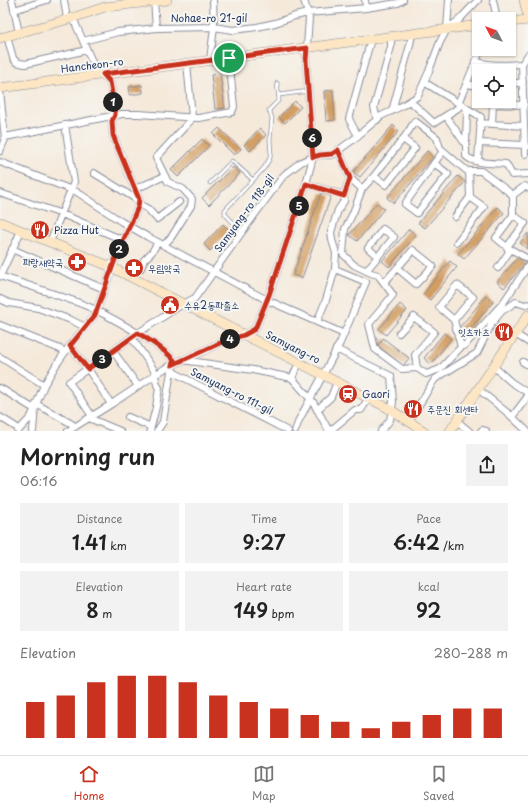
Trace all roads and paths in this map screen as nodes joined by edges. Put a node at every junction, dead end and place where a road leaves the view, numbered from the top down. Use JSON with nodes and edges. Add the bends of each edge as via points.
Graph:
{"nodes":[{"id":1,"x":12,"y":0,"type":"edge"},
{"id":2,"x":47,"y":0,"type":"edge"},
{"id":3,"x":64,"y":0,"type":"edge"},
{"id":4,"x":166,"y":0,"type":"edge"},
{"id":5,"x":213,"y":0,"type":"edge"},
{"id":6,"x":304,"y":0,"type":"edge"},
{"id":7,"x":365,"y":0,"type":"edge"},
{"id":8,"x":403,"y":0,"type":"edge"},
{"id":9,"x":449,"y":0,"type":"edge"},
{"id":10,"x":478,"y":0,"type":"edge"},
{"id":11,"x":493,"y":0,"type":"edge"},
{"id":12,"x":524,"y":0,"type":"edge"},
{"id":13,"x":154,"y":1,"type":"edge"},
{"id":14,"x":366,"y":8,"type":"junction"},
{"id":15,"x":14,"y":10,"type":"junction"},
{"id":16,"x":495,"y":12,"type":"edge"},
{"id":17,"x":308,"y":13,"type":"junction"},
{"id":18,"x":70,"y":18,"type":"junction"},
{"id":19,"x":528,"y":19,"type":"edge"},
{"id":20,"x":516,"y":21,"type":"edge"},
{"id":21,"x":472,"y":26,"type":"edge"},
{"id":22,"x":214,"y":27,"type":"junction"},
{"id":23,"x":156,"y":28,"type":"junction"},
{"id":24,"x":447,"y":29,"type":"junction"},
{"id":25,"x":19,"y":33,"type":"junction"},
{"id":26,"x":412,"y":34,"type":"junction"},
{"id":27,"x":3,"y":37,"type":"edge"},
{"id":28,"x":391,"y":37,"type":"junction"},
{"id":29,"x":372,"y":39,"type":"junction"},
{"id":30,"x":83,"y":41,"type":"junction"},
{"id":31,"x":307,"y":48,"type":"junction"},
{"id":32,"x":87,"y":50,"type":"junction"},
{"id":33,"x":528,"y":55,"type":"edge"},
{"id":34,"x":478,"y":56,"type":"edge"},
{"id":35,"x":229,"y":58,"type":"junction"},
{"id":36,"x":210,"y":60,"type":"junction"},
{"id":37,"x":476,"y":61,"type":"junction"},
{"id":38,"x":187,"y":63,"type":"junction"},
{"id":39,"x":522,"y":64,"type":"junction"},
{"id":40,"x":99,"y":75,"type":"junction"},
{"id":41,"x":424,"y":82,"type":"junction"},
{"id":42,"x":523,"y":82,"type":"junction"},
{"id":43,"x":277,"y":83,"type":"dead end"},
{"id":44,"x":516,"y":83,"type":"edge"},
{"id":45,"x":466,"y":84,"type":"junction"},
{"id":46,"x":472,"y":85,"type":"edge"},
{"id":47,"x":0,"y":89,"type":"edge"},
{"id":48,"x":309,"y":91,"type":"junction"},
{"id":49,"x":279,"y":95,"type":"junction"},
{"id":50,"x":410,"y":101,"type":"junction"},
{"id":51,"x":459,"y":104,"type":"junction"},
{"id":52,"x":524,"y":106,"type":"junction"},
{"id":53,"x":467,"y":108,"type":"junction"},
{"id":54,"x":392,"y":111,"type":"junction"},
{"id":55,"x":115,"y":115,"type":"junction"},
{"id":56,"x":446,"y":116,"type":"junction"},
{"id":57,"x":192,"y":117,"type":"junction"},
{"id":58,"x":377,"y":120,"type":"junction"},
{"id":59,"x":480,"y":123,"type":"junction"},
{"id":60,"x":492,"y":124,"type":"junction"},
{"id":61,"x":65,"y":125,"type":"junction"},
{"id":62,"x":524,"y":126,"type":"junction"},
{"id":63,"x":3,"y":134,"type":"edge"},
{"id":64,"x":358,"y":136,"type":"junction"},
{"id":65,"x":403,"y":139,"type":"junction"},
{"id":66,"x":479,"y":143,"type":"junction"},
{"id":67,"x":466,"y":145,"type":"junction"},
{"id":68,"x":526,"y":146,"type":"edge"},
{"id":69,"x":338,"y":150,"type":"junction"},
{"id":70,"x":0,"y":151,"type":"edge"},
{"id":71,"x":443,"y":151,"type":"junction"},
{"id":72,"x":525,"y":154,"type":"dead end"},
{"id":73,"x":313,"y":157,"type":"junction"},
{"id":74,"x":478,"y":161,"type":"junction"},
{"id":75,"x":0,"y":162,"type":"edge"},
{"id":76,"x":434,"y":163,"type":"junction"},
{"id":77,"x":469,"y":171,"type":"junction"},
{"id":78,"x":94,"y":173,"type":"dead end"},
{"id":79,"x":528,"y":174,"type":"edge"},
{"id":80,"x":165,"y":176,"type":"junction"},
{"id":81,"x":374,"y":176,"type":"junction"},
{"id":82,"x":350,"y":178,"type":"junction"},
{"id":83,"x":253,"y":180,"type":"junction"},
{"id":84,"x":210,"y":183,"type":"dead end"},
{"id":85,"x":306,"y":184,"type":"junction"},
{"id":86,"x":528,"y":188,"type":"edge"},
{"id":87,"x":135,"y":189,"type":"junction"},
{"id":88,"x":362,"y":189,"type":"junction"},
{"id":89,"x":72,"y":190,"type":"junction"},
{"id":90,"x":0,"y":193,"type":"edge"},
{"id":91,"x":513,"y":195,"type":"junction"},
{"id":92,"x":344,"y":196,"type":"junction"},
{"id":93,"x":470,"y":198,"type":"junction"},
{"id":94,"x":139,"y":202,"type":"junction"},
{"id":95,"x":179,"y":202,"type":"dead end"},
{"id":96,"x":62,"y":214,"type":"junction"},
{"id":97,"x":513,"y":215,"type":"junction"},
{"id":98,"x":455,"y":217,"type":"dead end"},
{"id":99,"x":0,"y":222,"type":"edge"},
{"id":100,"x":129,"y":226,"type":"junction"},
{"id":101,"x":20,"y":230,"type":"junction"},
{"id":102,"x":242,"y":232,"type":"junction"},
{"id":103,"x":123,"y":240,"type":"junction"},
{"id":104,"x":50,"y":242,"type":"junction"},
{"id":105,"x":457,"y":242,"type":"dead end"},
{"id":106,"x":161,"y":244,"type":"junction"},
{"id":107,"x":507,"y":247,"type":"junction"},
{"id":108,"x":12,"y":249,"type":"junction"},
{"id":109,"x":378,"y":257,"type":"junction"},
{"id":110,"x":528,"y":259,"type":"edge"},
{"id":111,"x":528,"y":266,"type":"edge"},
{"id":112,"x":112,"y":267,"type":"junction"},
{"id":113,"x":140,"y":268,"type":"dead end"},
{"id":114,"x":397,"y":268,"type":"junction"},
{"id":115,"x":498,"y":268,"type":"dead end"},
{"id":116,"x":335,"y":269,"type":"junction"},
{"id":117,"x":366,"y":271,"type":"junction"},
{"id":118,"x":214,"y":272,"type":"junction"},
{"id":119,"x":0,"y":276,"type":"edge"},
{"id":120,"x":384,"y":283,"type":"junction"},
{"id":121,"x":104,"y":289,"type":"junction"},
{"id":122,"x":0,"y":299,"type":"edge"},
{"id":123,"x":267,"y":300,"type":"junction"},
{"id":124,"x":183,"y":304,"type":"junction"},
{"id":125,"x":528,"y":304,"type":"edge"},
{"id":126,"x":96,"y":311,"type":"junction"},
{"id":127,"x":528,"y":315,"type":"edge"},
{"id":128,"x":454,"y":320,"type":"junction"},
{"id":129,"x":317,"y":322,"type":"junction"},
{"id":130,"x":0,"y":325,"type":"edge"},
{"id":131,"x":85,"y":327,"type":"junction"},
{"id":132,"x":138,"y":333,"type":"junction"},
{"id":133,"x":399,"y":333,"type":"dead end"},
{"id":134,"x":344,"y":334,"type":"junction"},
{"id":135,"x":515,"y":334,"type":"junction"},
{"id":136,"x":244,"y":335,"type":"junction"},
{"id":137,"x":132,"y":338,"type":"junction"},
{"id":138,"x":528,"y":342,"type":"edge"},
{"id":139,"x":70,"y":346,"type":"junction"},
{"id":140,"x":461,"y":347,"type":"junction"},
{"id":141,"x":336,"y":349,"type":"junction"},
{"id":142,"x":113,"y":351,"type":"junction"},
{"id":143,"x":65,"y":352,"type":"junction"},
{"id":144,"x":0,"y":357,"type":"edge"},
{"id":145,"x":182,"y":360,"type":"junction"},
{"id":146,"x":300,"y":363,"type":"junction"},
{"id":147,"x":172,"y":365,"type":"junction"},
{"id":148,"x":493,"y":366,"type":"junction"},
{"id":149,"x":417,"y":368,"type":"junction"},
{"id":150,"x":88,"y":369,"type":"junction"},
{"id":151,"x":154,"y":375,"type":"junction"},
{"id":152,"x":323,"y":375,"type":"junction"},
{"id":153,"x":292,"y":378,"type":"junction"},
{"id":154,"x":337,"y":382,"type":"junction"},
{"id":155,"x":44,"y":385,"type":"junction"},
{"id":156,"x":138,"y":386,"type":"junction"},
{"id":157,"x":0,"y":388,"type":"edge"},
{"id":158,"x":478,"y":389,"type":"junction"},
{"id":159,"x":528,"y":393,"type":"edge"},
{"id":160,"x":528,"y":396,"type":"edge"},
{"id":161,"x":369,"y":398,"type":"junction"},
{"id":162,"x":310,"y":400,"type":"junction"},
{"id":163,"x":111,"y":404,"type":"junction"},
{"id":164,"x":35,"y":407,"type":"junction"},
{"id":165,"x":317,"y":410,"type":"junction"},
{"id":166,"x":391,"y":410,"type":"junction"},
{"id":167,"x":0,"y":417,"type":"edge"},
{"id":168,"x":91,"y":417,"type":"junction"},
{"id":169,"x":128,"y":417,"type":"dead end"},
{"id":170,"x":512,"y":417,"type":"junction"},
{"id":171,"x":409,"y":421,"type":"junction"},
{"id":172,"x":457,"y":421,"type":"junction"},
{"id":173,"x":74,"y":429,"type":"edge"},
{"id":174,"x":19,"y":430,"type":"edge"},
{"id":175,"x":152,"y":430,"type":"edge"},
{"id":176,"x":33,"y":431,"type":"edge"},
{"id":177,"x":120,"y":431,"type":"edge"},
{"id":178,"x":288,"y":431,"type":"edge"},
{"id":179,"x":295,"y":431,"type":"edge"},
{"id":180,"x":329,"y":431,"type":"edge"},
{"id":181,"x":381,"y":431,"type":"edge"},
{"id":182,"x":424,"y":431,"type":"edge"},
{"id":183,"x":450,"y":431,"type":"edge"},
{"id":184,"x":469,"y":431,"type":"edge"},
{"id":185,"x":481,"y":431,"type":"edge"},
{"id":186,"x":486,"y":431,"type":"edge"},
{"id":187,"x":491,"y":431,"type":"edge"},
{"id":188,"x":527,"y":431,"type":"edge"}],
"edges":[{"from":1,"to":15,"type":"street"},
{"from":2,"to":15,"type":"street"},
{"from":3,"to":18,"type":"street"},
{"from":4,"to":13,"type":"street"},
{"from":5,"to":22,"type":"street"},
{"from":6,"to":17,"type":"street"},
{"from":7,"to":14,"type":"street"},
{"from":8,"to":14,"type":"street","name":"Nohae-ro 21-gil"},
{"from":9,"to":24,"type":"street"},
{"from":10,"to":24,"type":"street"},
{"from":11,"to":16,"type":"street"},
{"from":12,"to":19,"type":"street"},
{"from":13,"to":18,"type":"street","via":[[105,7]]},
{"from":13,"to":23,"type":"street","name":"Nohae-ro 21-gil"},
{"from":14,"to":17,"type":"street","name":"Nohae-ro 21-gil"},
{"from":15,"to":25,"type":"street"},
{"from":17,"to":22,"type":"street","name":"Nohae-ro 21-gil","via":[[257,27],[233,30]]},
{"from":17,"to":31,"type":"street"},
{"from":18,"to":25,"type":"street"},
{"from":18,"to":30,"type":"street"},
{"from":19,"to":20,"type":"street"},
{"from":21,"to":24,"type":"street","name":"Hancheon-ro"},
{"from":22,"to":23,"type":"street","name":"Nohae-ro 21-gil"},
{"from":22,"to":36,"type":"street"},
{"from":23,"to":30,"type":"street","name":"Nohae-ro 21-gil","via":[[118,32]]},
{"from":24,"to":26,"type":"street","name":"Hancheon-ro"},
{"from":24,"to":41,"type":"street"},
{"from":25,"to":27,"type":"street"},
{"from":26,"to":28,"type":"street","name":"Hancheon-ro"},
{"from":26,"to":54,"type":"street"},
{"from":27,"to":32,"type":"street","via":[[16,62],[24,64]]},
{"from":28,"to":29,"type":"street","name":"Hancheon-ro"},
{"from":28,"to":58,"type":"street","via":[[391,47],[374,107]]},
{"from":29,"to":31,"type":"street","name":"Hancheon-ro"},
{"from":29,"to":64,"type":"street","via":[[349,118]]},
{"from":30,"to":32,"type":"street"},
{"from":31,"to":35,"type":"street","name":"Hancheon-ro"},
{"from":31,"to":48,"type":"street"},
{"from":32,"to":40,"type":"street"},
{"from":33,"to":39,"type":"street"},
{"from":34,"to":37,"type":"street"},
{"from":35,"to":36,"type":"street","name":"Hancheon-ro"},
{"from":35,"to":57,"type":"street","via":[[234,107],[232,112]]},
{"from":36,"to":38,"type":"street","name":"Hancheon-ro"},
{"from":37,"to":39,"type":"street","via":[[486,64]]},
{"from":37,"to":45,"type":"street"},
{"from":38,"to":40,"type":"street","name":"Hancheon-ro"},
{"from":38,"to":57,"type":"street"},
{"from":39,"to":42,"type":"street"},
{"from":40,"to":47,"type":"street","name":"Hancheon-ro"},
{"from":40,"to":55,"type":"street","via":[[110,82]]},
{"from":41,"to":50,"type":"street","via":[[418,96]]},
{"from":41,"to":51,"type":"street"},
{"from":42,"to":44,"type":"street"},
{"from":42,"to":52,"type":"street"},
{"from":43,"to":49,"type":"lane"},
{"from":45,"to":46,"type":"street"},
{"from":45,"to":51,"type":"street"},
{"from":47,"to":63,"type":"street"},
{"from":48,"to":49,"type":"lane"},
{"from":48,"to":73,"type":"street"},
{"from":49,"to":83,"type":"lane","via":[[280,100],[269,110],[272,118],[270,160]]},
{"from":50,"to":54,"type":"street","name":"Samyang-ro 118-gil"},
{"from":50,"to":56,"type":"street","via":[[434,123]]},
{"from":51,"to":53,"type":"street"},
{"from":51,"to":56,"type":"street","via":[[458,108]]},
{"from":52,"to":60,"type":"street","via":[[493,104]]},
{"from":52,"to":62,"type":"street"},
{"from":53,"to":59,"type":"street","via":[[481,117]]},
{"from":53,"to":67,"type":"street"},
{"from":54,"to":58,"type":"street","name":"Samyang-ro 118-gil"},
{"from":55,"to":57,"type":"street"},
{"from":55,"to":61,"type":"street"},
{"from":55,"to":87,"type":"street","via":[[112,121],[113,135]]},
{"from":56,"to":67,"type":"street"},
{"from":57,"to":80,"type":"street","via":[[156,158]]},
{"from":58,"to":64,"type":"street","name":"Samyang-ro 118-gil"},
{"from":59,"to":60,"type":"street"},
{"from":59,"to":66,"type":"street"},
{"from":60,"to":62,"type":"street"},
{"from":61,"to":63,"type":"street"},
{"from":61,"to":89,"type":"street","via":[[74,182]]},
{"from":62,"to":68,"type":"street"},
{"from":63,"to":70,"type":"street","via":[[5,140]]},
{"from":64,"to":69,"type":"street","name":"Samyang-ro 118-gil"},
{"from":65,"to":71,"type":"street","via":[[415,121],[437,138]]},
{"from":65,"to":81,"type":"street"},
{"from":65,"to":81,"type":"street","via":[[415,148],[386,185]]},
{"from":66,"to":68,"type":"street"},
{"from":66,"to":74,"type":"street"},
{"from":67,"to":74,"type":"street","via":[[466,156],[469,160]]},
{"from":68,"to":72,"type":"street"},
{"from":69,"to":73,"type":"street","name":"Samyang-ro 118-gil","via":[[332,154]]},
{"from":69,"to":82,"type":"street"},
{"from":71,"to":76,"type":"street"},
{"from":71,"to":77,"type":"street"},
{"from":73,"to":85,"type":"street"},
{"from":73,"to":102,"type":"street","name":"Samyang-ro 118-gil","via":[[301,162],[284,175]]},
{"from":74,"to":79,"type":"street","via":[[506,164],[512,175]]},
{"from":75,"to":89,"type":"street"},
{"from":76,"to":76,"type":"street","via":[[405,204],[418,213],[448,174]]},
{"from":77,"to":91,"type":"street","via":[[481,170]]},
{"from":77,"to":93,"type":"street"},
{"from":78,"to":94,"type":"street"},
{"from":80,"to":87,"type":"street"},
{"from":80,"to":106,"type":"street","via":[[168,182],[183,189],[192,200],[191,206],[172,236]]},
{"from":81,"to":88,"type":"street"},
{"from":82,"to":88,"type":"street"},
{"from":82,"to":92,"type":"street"},
{"from":83,"to":84,"type":"lane","via":[[232,161]]},
{"from":83,"to":102,"type":"lane","via":[[225,210]]},
{"from":85,"to":92,"type":"street"},
{"from":85,"to":123,"type":"street"},
{"from":86,"to":91,"type":"street","via":[[525,186]]},
{"from":87,"to":94,"type":"street"},
{"from":88,"to":117,"type":"street","via":[[345,229],[343,254],[354,265]]},
{"from":89,"to":96,"type":"street"},
{"from":89,"to":100,"type":"street"},
{"from":90,"to":96,"type":"street"},
{"from":91,"to":97,"type":"street"},
{"from":92,"to":116,"type":"street","via":[[331,232],[336,253]]},
{"from":93,"to":98,"type":"street"},
{"from":93,"to":105,"type":"street","via":[[484,207]]},
{"from":94,"to":95,"type":"street","via":[[157,218]]},
{"from":94,"to":100,"type":"street"},
{"from":96,"to":103,"type":"street"},
{"from":96,"to":104,"type":"street"},
{"from":97,"to":107,"type":"street","via":[[496,238]]},
{"from":97,"to":107,"type":"street","via":[[526,223]]},
{"from":99,"to":101,"type":"street","name":"Samyang-ro"},
{"from":100,"to":103,"type":"street"},
{"from":100,"to":106,"type":"street"},
{"from":101,"to":104,"type":"street","name":"Samyang-ro"},
{"from":101,"to":108,"type":"street"},
{"from":102,"to":118,"type":"street","name":"Samyang-ro 118-gil"},
{"from":103,"to":112,"type":"street"},
{"from":104,"to":112,"type":"street","name":"Samyang-ro"},
{"from":106,"to":113,"type":"street","via":[[144,260]]},
{"from":106,"to":118,"type":"street"},
{"from":107,"to":110,"type":"street"},
{"from":107,"to":115,"type":"street","via":[[509,252]]},
{"from":108,"to":119,"type":"street"},
{"from":108,"to":121,"type":"street"},
{"from":109,"to":109,"type":"street","via":[[394,237],[383,229],[368,248]]},
{"from":109,"to":117,"type":"street"},
{"from":111,"to":140,"type":"street","via":[[503,303]]},
{"from":112,"to":121,"type":"street"},
{"from":112,"to":124,"type":"street","name":"Samyang-ro"},
{"from":114,"to":114,"type":"street","via":[[413,250],[433,266],[416,284]]},
{"from":114,"to":120,"type":"street"},
{"from":116,"to":129,"type":"street"},
{"from":116,"to":134,"type":"street","via":[[366,282]]},
{"from":117,"to":120,"type":"street","via":[[378,275]]},
{"from":118,"to":123,"type":"street"},
{"from":118,"to":124,"type":"street","name":"Samyang-ro 118-gil","via":[[195,298]]},
{"from":119,"to":126,"type":"street","name":"Samyang-ro 111-gil"},
{"from":120,"to":149,"type":"street","via":[[393,295],[369,324],[375,349],[402,369]]},
{"from":121,"to":126,"type":"street"},
{"from":122,"to":131,"type":"street","via":[[38,308]]},
{"from":123,"to":129,"type":"street"},
{"from":123,"to":136,"type":"street","via":[[255,329]]},
{"from":124,"to":132,"type":"street","name":"Samyang-ro 118-gil"},
{"from":124,"to":136,"type":"street","name":"Samyang-ro"},
{"from":125,"to":171,"type":"street","via":[[516,302],[502,311],[492,323],[477,353],[435,379]]},
{"from":126,"to":131,"type":"street"},
{"from":126,"to":132,"type":"street","name":"Samyang-ro 111-gil"},
{"from":127,"to":135,"type":"street"},
{"from":128,"to":128,"type":"street","via":[[439,307],[457,285],[472,297]]},
{"from":128,"to":140,"type":"street"},
{"from":129,"to":134,"type":"street"},
{"from":130,"to":143,"type":"street"},
{"from":131,"to":139,"type":"street"},
{"from":132,"to":137,"type":"street","name":"Samyang-ro 118-gil"},
{"from":132,"to":147,"type":"street","name":"Samyang-ro 111-gil","via":[[171,356],[174,360]]},
{"from":133,"to":149,"type":"street","via":[[414,317],[434,332],[415,355]]},
{"from":134,"to":141,"type":"street"},
{"from":135,"to":138,"type":"street"},
{"from":135,"to":148,"type":"street"},
{"from":136,"to":145,"type":"street"},
{"from":136,"to":146,"type":"street","name":"Samyang-ro"},
{"from":137,"to":142,"type":"street","name":"Samyang-ro 118-gil"},
{"from":137,"to":151,"type":"street","via":[[154,370]]},
{"from":139,"to":143,"type":"street"},
{"from":139,"to":150,"type":"street"},
{"from":140,"to":149,"type":"street","via":[[440,369],[426,374]]},
{"from":141,"to":152,"type":"street"},
{"from":141,"to":166,"type":"street","via":[[391,376]]},
{"from":142,"to":150,"type":"street","name":"Samyang-ro 118-gil"},
{"from":142,"to":156,"type":"street"},
{"from":143,"to":155,"type":"street"},
{"from":144,"to":155,"type":"street"},
{"from":145,"to":147,"type":"street"},
{"from":145,"to":153,"type":"street"},
{"from":146,"to":152,"type":"street","name":"Samyang-ro"},
{"from":146,"to":153,"type":"street"},
{"from":147,"to":151,"type":"street"},
{"from":147,"to":175,"type":"street","via":[[163,422]]},
{"from":147,"to":178,"type":"street","name":"Samyang-ro 111-gil","via":[[175,373]]},
{"from":148,"to":158,"type":"street"},
{"from":148,"to":159,"type":"street"},
{"from":150,"to":163,"type":"street"},
{"from":150,"to":168,"type":"street","name":"Samyang-ro 118-gil","via":[[69,382]]},
{"from":151,"to":156,"type":"street"},
{"from":151,"to":175,"type":"street","via":[[159,388]]},
{"from":152,"to":154,"type":"street","name":"Samyang-ro"},
{"from":152,"to":162,"type":"street"},
{"from":153,"to":162,"type":"street"},
{"from":154,"to":161,"type":"street","name":"Samyang-ro"},
{"from":154,"to":165,"type":"street","via":[[330,397]]},
{"from":155,"to":164,"type":"street"},
{"from":156,"to":163,"type":"street"},
{"from":157,"to":164,"type":"street"},
{"from":158,"to":170,"type":"street"},
{"from":158,"to":172,"type":"street"},
{"from":160,"to":170,"type":"street"},
{"from":161,"to":166,"type":"street","name":"Samyang-ro"},
{"from":161,"to":180,"type":"street","via":[[361,410],[355,410]]},
{"from":162,"to":165,"type":"street"},
{"from":162,"to":179,"type":"street"},
{"from":163,"to":168,"type":"street"},
{"from":164,"to":173,"type":"street","via":[[40,406],[72,424]]},
{"from":164,"to":174,"type":"street","via":[[31,417]]},
{"from":164,"to":176,"type":"street"},
{"from":165,"to":180,"type":"street"},
{"from":166,"to":171,"type":"street","name":"Samyang-ro"},
{"from":166,"to":181,"type":"street","via":[[390,420]]},
{"from":167,"to":174,"type":"street"},
{"from":168,"to":173,"type":"street"},
{"from":168,"to":177,"type":"street"},
{"from":169,"to":175,"type":"street"},
{"from":170,"to":188,"type":"street"},
{"from":171,"to":182,"type":"street","name":"Samyang-ro"},
{"from":172,"to":183,"type":"street"},
{"from":172,"to":184,"type":"street"},
{"from":185,"to":186,"type":"street"},
{"from":186,"to":187,"type":"street"}]}
